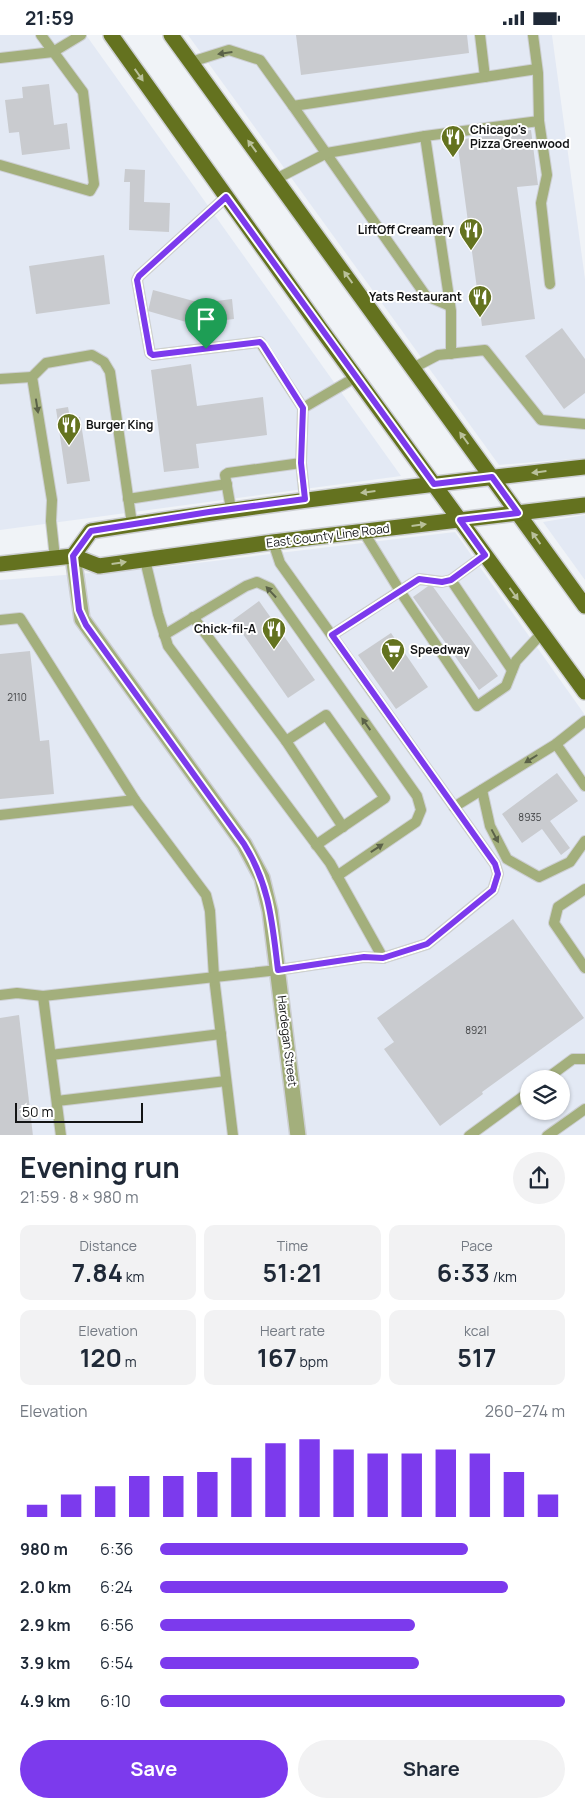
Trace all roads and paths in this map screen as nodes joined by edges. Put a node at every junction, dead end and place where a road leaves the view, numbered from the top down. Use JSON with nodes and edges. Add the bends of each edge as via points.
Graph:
{"nodes":[{"id":1,"x":41,"y":35,"type":"edge"},
{"id":2,"x":81,"y":35,"type":"edge"},
{"id":3,"x":111,"y":35,"type":"edge"},
{"id":4,"x":171,"y":35,"type":"edge"},
{"id":5,"x":480,"y":35,"type":"edge"},
{"id":6,"x":532,"y":35,"type":"edge"},
{"id":7,"x":53,"y":52,"type":"junction"},
{"id":8,"x":0,"y":58,"type":"edge"},
{"id":9,"x":191,"y":62,"type":"junction"},
{"id":10,"x":537,"y":69,"type":"junction"},
{"id":11,"x":485,"y":77,"type":"junction"},
{"id":12,"x":293,"y":106,"type":"junction"},
{"id":13,"x":539,"y":121,"type":"junction"},
{"id":14,"x":425,"y":136,"type":"junction"},
{"id":15,"x":327,"y":153,"type":"junction"},
{"id":16,"x":0,"y":165,"type":"edge"},
{"id":17,"x":276,"y":179,"type":"junction"},
{"id":18,"x":226,"y":197,"type":"junction"},
{"id":19,"x":550,"y":284,"type":"dead end"},
{"id":20,"x":450,"y":306,"type":"junction"},
{"id":21,"x":451,"y":354,"type":"junction"},
{"id":22,"x":413,"y":368,"type":"junction"},
{"id":23,"x":32,"y":377,"type":"junction"},
{"id":24,"x":356,"y":377,"type":"junction"},
{"id":25,"x":0,"y":379,"type":"edge"},
{"id":26,"x":303,"y":408,"type":"junction"},
{"id":27,"x":585,"y":423,"type":"edge"},
{"id":28,"x":301,"y":463,"type":"junction"},
{"id":29,"x":585,"y":467,"type":"edge"},
{"id":30,"x":492,"y":477,"type":"junction"},
{"id":31,"x":227,"y":484,"type":"junction"},
{"id":32,"x":434,"y":484,"type":"junction"},
{"id":33,"x":128,"y":499,"type":"junction"},
{"id":34,"x":305,"y":499,"type":"junction"},
{"id":35,"x":585,"y":505,"type":"edge"},
{"id":36,"x":231,"y":509,"type":"junction"},
{"id":37,"x":518,"y":513,"type":"junction"},
{"id":38,"x":460,"y":520,"type":"junction"},
{"id":39,"x":132,"y":524,"type":"junction"},
{"id":40,"x":363,"y":531,"type":"junction"},
{"id":41,"x":273,"y":543,"type":"junction"},
{"id":42,"x":485,"y":555,"type":"junction"},
{"id":43,"x":73,"y":556,"type":"junction"},
{"id":44,"x":55,"y":558,"type":"junction"},
{"id":45,"x":145,"y":560,"type":"junction"},
{"id":46,"x":0,"y":564,"type":"edge"},
{"id":47,"x":451,"y":580,"type":"junction"},
{"id":48,"x":400,"y":591,"type":"junction"},
{"id":49,"x":585,"y":606,"type":"edge"},
{"id":50,"x":193,"y":617,"type":"junction"},
{"id":51,"x":0,"y":620,"type":"edge"},
{"id":52,"x":542,"y":633,"type":"junction"},
{"id":53,"x":164,"y":635,"type":"junction"},
{"id":54,"x":332,"y":635,"type":"junction"},
{"id":55,"x":512,"y":670,"type":"junction"},
{"id":56,"x":585,"y":692,"type":"edge"},
{"id":57,"x":585,"y":721,"type":"edge"},
{"id":58,"x":286,"y":741,"type":"junction"},
{"id":59,"x":556,"y":744,"type":"junction"},
{"id":60,"x":585,"y":786,"type":"edge"},
{"id":61,"x":482,"y":790,"type":"junction"},
{"id":62,"x":135,"y":800,"type":"junction"},
{"id":63,"x":454,"y":807,"type":"junction"},
{"id":64,"x":0,"y":815,"type":"edge"},
{"id":65,"x":343,"y":827,"type":"junction"},
{"id":66,"x":585,"y":841,"type":"edge"},
{"id":67,"x":316,"y":845,"type":"junction"},
{"id":68,"x":337,"y":876,"type":"junction"},
{"id":69,"x":585,"y":889,"type":"edge"},
{"id":70,"x":383,"y":958,"type":"junction"},
{"id":71,"x":585,"y":968,"type":"edge"},
{"id":72,"x":278,"y":970,"type":"junction"},
{"id":73,"x":214,"y":977,"type":"junction"},
{"id":74,"x":0,"y":995,"type":"edge"},
{"id":75,"x":44,"y":996,"type":"junction"},
{"id":76,"x":221,"y":1034,"type":"junction"},
{"id":77,"x":51,"y":1055,"type":"junction"},
{"id":78,"x":585,"y":1059,"type":"edge"},
{"id":79,"x":558,"y":1070,"type":"edge"},
{"id":80,"x":226,"y":1081,"type":"junction"},
{"id":81,"x":520,"y":1098,"type":"edge"},
{"id":82,"x":57,"y":1101,"type":"junction"},
{"id":83,"x":585,"y":1109,"type":"edge"},
{"id":84,"x":61,"y":1135,"type":"edge"},
{"id":85,"x":230,"y":1135,"type":"edge"},
{"id":86,"x":298,"y":1135,"type":"edge"},
{"id":87,"x":469,"y":1135,"type":"edge"},
{"id":88,"x":547,"y":1135,"type":"edge"}],
"edges":[{"from":1,"to":7,"type":"lane"},
{"from":2,"to":7,"type":"lane"},
{"from":3,"to":18,"type":"main road","one_way":true},
{"from":4,"to":9,"type":"main road"},
{"from":5,"to":11,"type":"lane"},
{"from":6,"to":10,"type":"lane"},
{"from":7,"to":8,"type":"lane"},
{"from":7,"to":16,"type":"lane","via":[[83,92],[94,184],[90,191]]},
{"from":12,"to":9,"type":"lane","one_way":true,"via":[[260,59],[229,51]]},
{"from":17,"to":9,"type":"main road","one_way":true},
{"from":10,"to":11,"type":"lane"},
{"from":10,"to":13,"type":"lane"},
{"from":11,"to":12,"type":"lane"},
{"from":12,"to":15,"type":"lane"},
{"from":13,"to":14,"type":"lane"},
{"from":13,"to":19,"type":"lane","via":[[547,175],[541,203]]},
{"from":14,"to":15,"type":"lane"},
{"from":14,"to":20,"type":"lane"},
{"from":15,"to":17,"type":"lane"},
{"from":15,"to":20,"type":"lane","via":[[426,296]]},
{"from":22,"to":17,"type":"main road","one_way":true},
{"from":18,"to":24,"type":"main road"},
{"from":18,"to":26,"type":"lane","via":[[137,280],[150,353],[260,342]]},
{"from":20,"to":21,"type":"lane"},
{"from":21,"to":22,"type":"lane","via":[[438,355]]},
{"from":21,"to":27,"type":"lane","via":[[485,350],[541,420]]},
{"from":30,"to":22,"type":"main road","one_way":true},
{"from":23,"to":25,"type":"lane"},
{"from":23,"to":33,"type":"lane","via":[[46,363],[92,355],[104,362],[110,372]]},
{"from":23,"to":44,"type":"lane","one_way":true,"via":[[52,500]]},
{"from":24,"to":26,"type":"lane"},
{"from":24,"to":32,"type":"main road"},
{"from":26,"to":28,"type":"lane"},
{"from":28,"to":31,"type":"lane","via":[[228,473],[225,475]]},
{"from":28,"to":34,"type":"lane"},
{"from":29,"to":30,"type":"main road","one_way":true},
{"from":30,"to":32,"type":"main road"},
{"from":30,"to":37,"type":"main road"},
{"from":31,"to":33,"type":"lane"},
{"from":31,"to":36,"type":"lane"},
{"from":32,"to":34,"type":"main road","one_way":true},
{"from":32,"to":38,"type":"main road"},
{"from":33,"to":39,"type":"lane"},
{"from":34,"to":36,"type":"main road"},
{"from":35,"to":37,"type":"main road","name":"East County Line Road"},
{"from":36,"to":39,"type":"main road"},
{"from":37,"to":38,"type":"main road","name":"East County Line Road"},
{"from":49,"to":37,"type":"main road","one_way":true},
{"from":40,"to":38,"type":"main road","name":"East County Line Road","one_way":true},
{"from":38,"to":42,"type":"main road"},
{"from":39,"to":43,"type":"main road","via":[[91,531]]},
{"from":40,"to":41,"type":"main road","name":"East County Line Road"},
{"from":40,"to":48,"type":"lane"},
{"from":41,"to":45,"type":"main road","name":"East County Line Road"},
{"from":41,"to":54,"type":"lane","via":[[280,563]]},
{"from":42,"to":47,"type":"lane"},
{"from":42,"to":52,"type":"main road","one_way":true},
{"from":43,"to":44,"type":"main road","name":"East County Line Road"},
{"from":43,"to":45,"type":"main road","name":"East County Line Road","one_way":true,"via":[[99,566]]},
{"from":43,"to":72,"type":"street","name":"Hardegan Street","via":[[82,619],[254,861],[268,901]]},
{"from":44,"to":46,"type":"main road","name":"East County Line Road"},
{"from":45,"to":53,"type":"lane"},
{"from":47,"to":48,"type":"lane","via":[[419,579]]},
{"from":47,"to":55,"type":"lane"},
{"from":48,"to":54,"type":"lane"},
{"from":48,"to":55,"type":"lane","via":[[477,706],[506,686]]},
{"from":50,"to":53,"type":"lane"},
{"from":50,"to":58,"type":"lane"},
{"from":68,"to":50,"type":"lane","one_way":true,"via":[[416,822],[421,810],[417,796],[270,587],[257,582],[246,586]]},
{"from":51,"to":62,"type":"lane","via":[[20,618]]},
{"from":52,"to":55,"type":"lane","via":[[516,661]]},
{"from":52,"to":56,"type":"main road"},
{"from":53,"to":67,"type":"lane","via":[[168,646]]},
{"from":54,"to":63,"type":"lane"},
{"from":57,"to":59,"type":"lane"},
{"from":58,"to":65,"type":"lane"},
{"from":58,"to":65,"type":"lane","via":[[326,715],[384,798]]},
{"from":59,"to":60,"type":"lane"},
{"from":59,"to":61,"type":"lane","one_way":true},
{"from":61,"to":63,"type":"lane"},
{"from":61,"to":66,"type":"lane","one_way":true,"via":[[490,826],[507,859],[538,877],[570,862]]},
{"from":62,"to":64,"type":"lane"},
{"from":62,"to":73,"type":"lane","via":[[206,895]]},
{"from":63,"to":70,"type":"lane","via":[[495,864],[498,874],[493,890],[427,944]]},
{"from":65,"to":67,"type":"lane"},
{"from":67,"to":68,"type":"lane"},
{"from":68,"to":70,"type":"lane"},
{"from":69,"to":71,"type":"lane","via":[[558,907],[554,923]]},
{"from":70,"to":72,"type":"lane","via":[[364,957]]},
{"from":72,"to":73,"type":"lane"},
{"from":72,"to":86,"type":"street","name":"Hardegan Street"},
{"from":73,"to":75,"type":"lane"},
{"from":73,"to":76,"type":"lane"},
{"from":74,"to":75,"type":"lane"},
{"from":75,"to":77,"type":"lane"},
{"from":76,"to":77,"type":"lane"},
{"from":76,"to":80,"type":"lane"},
{"from":77,"to":82,"type":"lane"},
{"from":78,"to":79,"type":"lane","via":[[573,1059]]},
{"from":80,"to":82,"type":"lane"},
{"from":80,"to":85,"type":"lane"},
{"from":81,"to":87,"type":"lane"},
{"from":82,"to":84,"type":"lane"},
{"from":83,"to":88,"type":"lane"}]}
